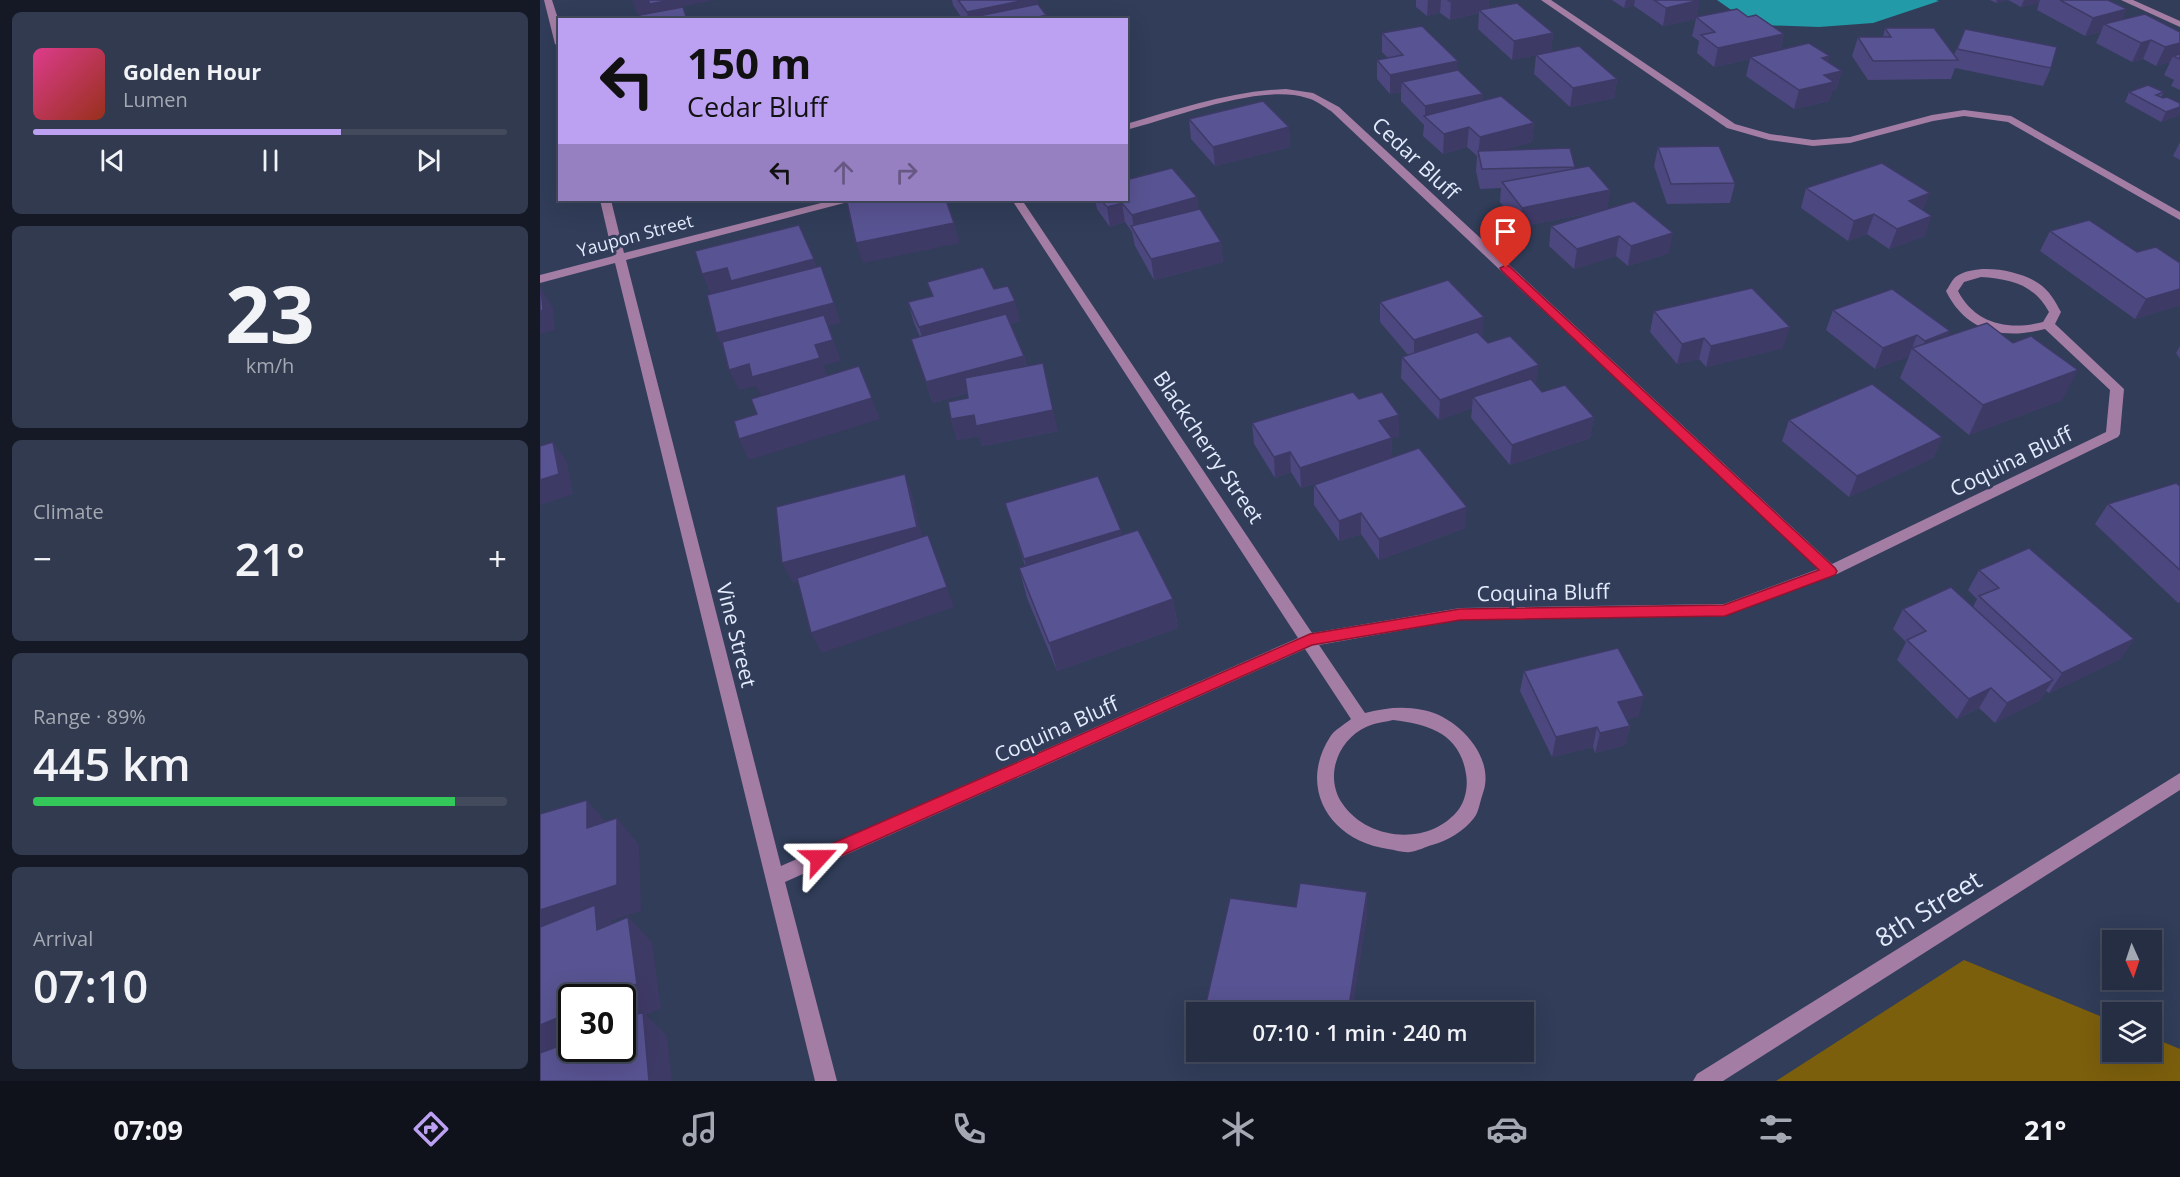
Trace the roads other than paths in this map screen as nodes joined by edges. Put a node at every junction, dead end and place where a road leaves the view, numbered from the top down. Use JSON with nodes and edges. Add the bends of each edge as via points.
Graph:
{"nodes":[{"id":1,"x":548,"y":0,"type":"edge"},
{"id":2,"x":1545,"y":0,"type":"edge"},
{"id":3,"x":2125,"y":0,"type":"edge"},
{"id":4,"x":2180,"y":24,"type":"edge"},
{"id":5,"x":558,"y":37,"type":"edge"},
{"id":6,"x":1128,"y":126,"type":"edge"},
{"id":7,"x":605,"y":201,"type":"edge"},
{"id":8,"x":840,"y":201,"type":"edge"},
{"id":9,"x":1018,"y":201,"type":"edge"},
{"id":10,"x":2180,"y":217,"type":"edge"},
{"id":11,"x":620,"y":258,"type":"junction"},
{"id":12,"x":540,"y":279,"type":"edge"},
{"id":13,"x":2048,"y":325,"type":"junction"},
{"id":14,"x":1830,"y":571,"type":"junction"},
{"id":15,"x":1310,"y":640,"type":"junction"},
{"id":16,"x":1361,"y":721,"type":"junction"},
{"id":17,"x":2180,"y":781,"type":"edge"},
{"id":18,"x":776,"y":877,"type":"junction"},
{"id":19,"x":826,"y":1081,"type":"edge"},
{"id":20,"x":1704,"y":1081,"type":"edge"}],
"edges":[{"from":1,"to":5,"type":"street"},
{"from":2,"to":10,"type":"street","via":[[1731,126],[1769,137],[1813,143],[1850,140],[1964,113],[2011,119]]},
{"from":3,"to":4,"type":"street"},
{"from":6,"to":14,"type":"street","name":"Cedar Bluff","via":[[1279,91],[1309,95],[1335,109]]},
{"from":7,"to":11,"type":"street","name":"Vine Street"},
{"from":8,"to":11,"type":"street","name":"Yaupon Street"},
{"from":9,"to":15,"type":"street","name":"Blackcherry Street"},
{"from":11,"to":12,"type":"street","name":"Yaupon Street"},
{"from":11,"to":18,"type":"street","name":"Vine Street"},
{"from":13,"to":13,"type":"street","via":[[2055,312],[2049,297],[2030,283],[2006,275],[1980,273],[1960,279],[1952,291],[1957,306],[1975,320],[2001,329],[2028,331]]},
{"from":13,"to":14,"type":"street","name":"Coquina Bluff","via":[[2117,389],[2113,434]]},
{"from":14,"to":15,"type":"street","name":"Coquina Bluff","via":[[1725,610],[1460,614]]},
{"from":15,"to":16,"type":"street","name":"Blackcherry Street"},
{"from":15,"to":18,"type":"street","name":"Coquina Bluff"},
{"from":16,"to":16,"type":"street","via":[[1337,740],[1325,766],[1327,796],[1344,822],[1374,839],[1409,844],[1442,834],[1467,813],[1477,785],[1472,756],[1454,732],[1425,717],[1393,713]]},
{"from":17,"to":20,"type":"street","name":"8th Street"},
{"from":18,"to":19,"type":"street","name":"Vine Street"}]}
